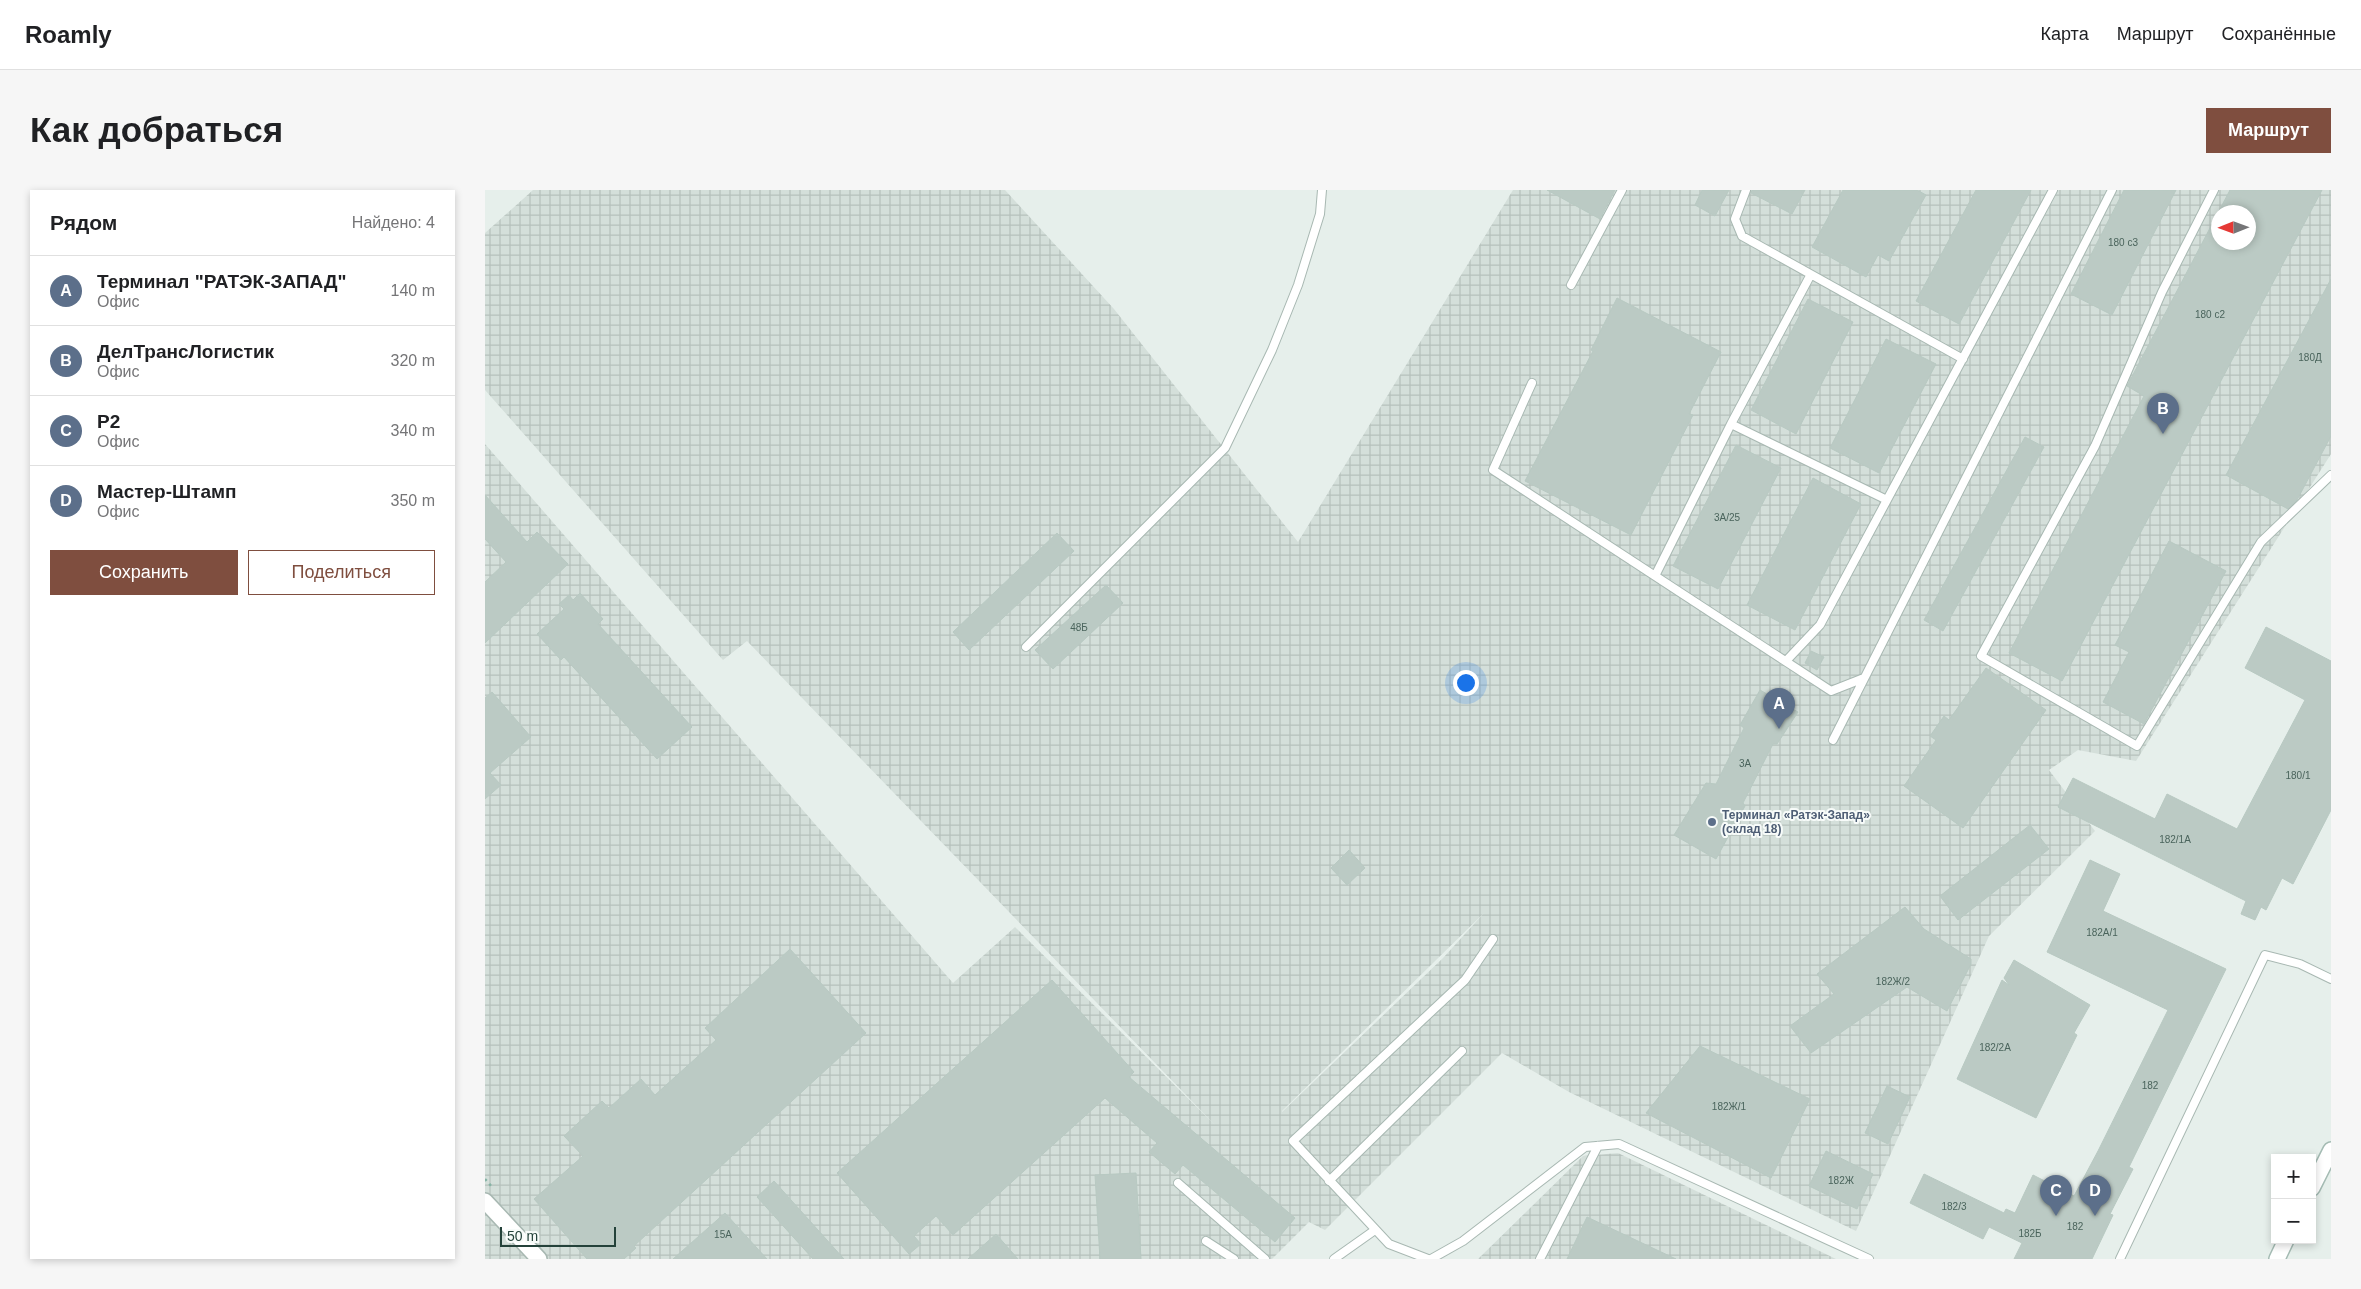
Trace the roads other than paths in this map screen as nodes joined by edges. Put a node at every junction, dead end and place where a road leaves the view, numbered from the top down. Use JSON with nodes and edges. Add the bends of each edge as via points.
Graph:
{"nodes":[{"id":1,"x":1322,"y":190,"type":"edge"},
{"id":2,"x":1621,"y":190,"type":"edge"},
{"id":3,"x":1746,"y":190,"type":"edge"},
{"id":4,"x":2053,"y":190,"type":"edge"},
{"id":5,"x":2113,"y":190,"type":"edge"},
{"id":6,"x":2214,"y":190,"type":"edge"},
{"id":7,"x":1810,"y":276,"type":"junction"},
{"id":8,"x":1571,"y":285,"type":"dead end"},
{"id":9,"x":1963,"y":359,"type":"junction"},
{"id":10,"x":1532,"y":383,"type":"dead end"},
{"id":11,"x":1731,"y":424,"type":"junction"},
{"id":12,"x":2331,"y":475,"type":"edge"},
{"id":13,"x":1887,"y":500,"type":"junction"},
{"id":14,"x":1655,"y":576,"type":"junction"},
{"id":15,"x":1026,"y":647,"type":"dead end"},
{"id":16,"x":1786,"y":661,"type":"junction"},
{"id":17,"x":1864,"y":678,"type":"junction"},
{"id":18,"x":1833,"y":740,"type":"dead end"},
{"id":19,"x":1493,"y":939,"type":"dead end"},
{"id":20,"x":2331,"y":979,"type":"edge"},
{"id":21,"x":1462,"y":1051,"type":"dead end"},
{"id":22,"x":1598,"y":1146,"type":"junction"},
{"id":23,"x":2331,"y":1150,"type":"edge"},
{"id":24,"x":2316,"y":1180,"type":"edge"},
{"id":25,"x":1329,"y":1181,"type":"junction"},
{"id":26,"x":1178,"y":1183,"type":"dead end"},
{"id":27,"x":485,"y":1202,"type":"edge"},
{"id":28,"x":1375,"y":1230,"type":"junction"},
{"id":29,"x":1206,"y":1241,"type":"dead end"},
{"id":30,"x":2284,"y":1244,"type":"edge"},
{"id":31,"x":539,"y":1259,"type":"edge"},
{"id":32,"x":1234,"y":1259,"type":"edge"},
{"id":33,"x":1265,"y":1259,"type":"edge"},
{"id":34,"x":1334,"y":1259,"type":"edge"},
{"id":35,"x":1430,"y":1259,"type":"edge"},
{"id":36,"x":1540,"y":1259,"type":"edge"},
{"id":37,"x":1869,"y":1259,"type":"edge"},
{"id":38,"x":2120,"y":1259,"type":"edge"},
{"id":39,"x":2277,"y":1259,"type":"edge"}],
"edges":[{"from":1,"to":15,"type":"lane","via":[[1320,214],[1298,285],[1272,350],[1225,448]]},
{"from":2,"to":8,"type":"lane"},
{"from":3,"to":7,"type":"lane","via":[[1735,219],[1742,236]]},
{"from":4,"to":9,"type":"lane"},
{"from":5,"to":17,"type":"lane"},
{"from":6,"to":12,"type":"lane","via":[[2162,292],[2095,446],[1981,656],[2137,746],[2261,542]]},
{"from":7,"to":9,"type":"lane"},
{"from":7,"to":11,"type":"lane"},
{"from":9,"to":13,"type":"lane"},
{"from":10,"to":14,"type":"lane","via":[[1493,470]]},
{"from":11,"to":13,"type":"lane"},
{"from":11,"to":14,"type":"lane"},
{"from":13,"to":16,"type":"lane","via":[[1820,624]]},
{"from":14,"to":16,"type":"lane"},
{"from":16,"to":17,"type":"lane","via":[[1831,691]]},
{"from":17,"to":18,"type":"lane"},
{"from":19,"to":25,"type":"lane","via":[[1465,980],[1293,1141]]},
{"from":20,"to":38,"type":"lane","via":[[2300,964],[2265,955]]},
{"from":21,"to":25,"type":"lane"},
{"from":22,"to":35,"type":"lane","via":[[1585,1147],[1463,1241]]},
{"from":22,"to":36,"type":"lane"},
{"from":22,"to":37,"type":"lane","via":[[1619,1144]]},
{"from":23,"to":24,"type":"street"},
{"from":25,"to":28,"type":"lane"},
{"from":26,"to":33,"type":"lane"},
{"from":27,"to":31,"type":"street"},
{"from":28,"to":34,"type":"lane"},
{"from":28,"to":35,"type":"lane","via":[[1393,1247]]},
{"from":29,"to":32,"type":"lane"},
{"from":30,"to":39,"type":"street"}]}
